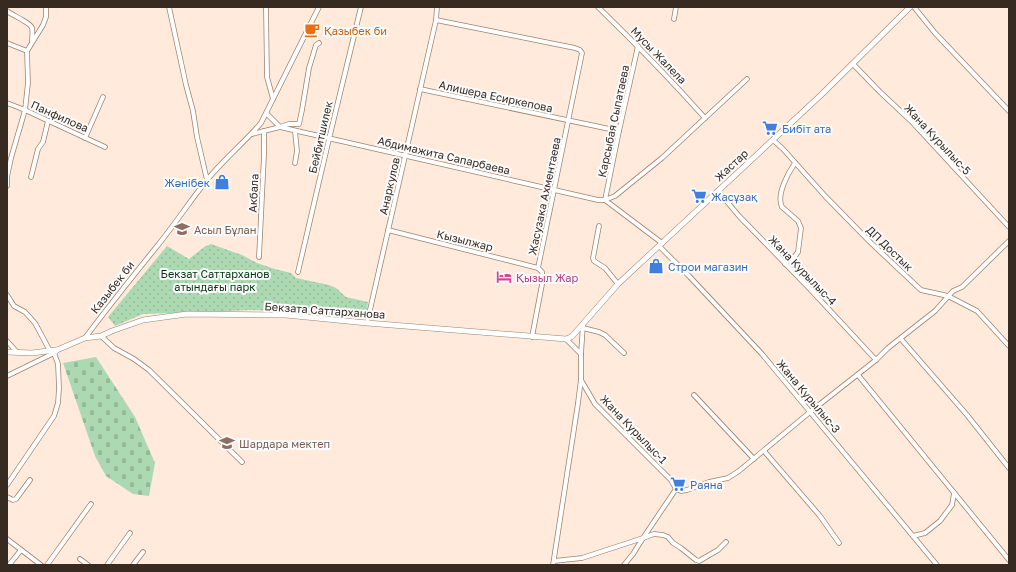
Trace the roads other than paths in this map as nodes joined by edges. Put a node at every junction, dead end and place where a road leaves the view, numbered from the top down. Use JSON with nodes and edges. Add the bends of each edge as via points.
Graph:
{"nodes":[{"id":1,"x":46,"y":7,"type":"edge"},
{"id":2,"x":169,"y":7,"type":"edge"},
{"id":3,"x":266,"y":7,"type":"edge"},
{"id":4,"x":319,"y":7,"type":"edge"},
{"id":5,"x":361,"y":7,"type":"edge"},
{"id":6,"x":437,"y":7,"type":"edge"},
{"id":7,"x":598,"y":7,"type":"edge"},
{"id":8,"x":676,"y":7,"type":"edge"},
{"id":9,"x":910,"y":7,"type":"edge"},
{"id":10,"x":914,"y":7,"type":"edge"},
{"id":11,"x":7,"y":11,"type":"edge"},
{"id":12,"x":674,"y":19,"type":"dead end"},
{"id":13,"x":436,"y":20,"type":"junction"},
{"id":14,"x":32,"y":42,"type":"junction"},
{"id":15,"x":7,"y":43,"type":"edge"},
{"id":16,"x":319,"y":43,"type":"dead end"},
{"id":17,"x":638,"y":46,"type":"junction"},
{"id":18,"x":26,"y":51,"type":"junction"},
{"id":19,"x":853,"y":64,"type":"junction"},
{"id":20,"x":747,"y":79,"type":"dead end"},
{"id":21,"x":420,"y":89,"type":"junction"},
{"id":22,"x":103,"y":97,"type":"dead end"},
{"id":23,"x":273,"y":100,"type":"junction"},
{"id":24,"x":7,"y":103,"type":"edge"},
{"id":25,"x":25,"y":110,"type":"junction"},
{"id":26,"x":1009,"y":111,"type":"edge"},
{"id":27,"x":266,"y":114,"type":"junction"},
{"id":28,"x":705,"y":118,"type":"junction"},
{"id":29,"x":48,"y":121,"type":"junction"},
{"id":30,"x":568,"y":121,"type":"junction"},
{"id":31,"x":280,"y":127,"type":"junction"},
{"id":32,"x":264,"y":131,"type":"junction"},
{"id":33,"x":295,"y":131,"type":"junction"},
{"id":34,"x":619,"y":131,"type":"junction"},
{"id":35,"x":252,"y":134,"type":"junction"},
{"id":36,"x":85,"y":138,"type":"junction"},
{"id":37,"x":329,"y":139,"type":"junction"},
{"id":38,"x":773,"y":140,"type":"junction"},
{"id":39,"x":105,"y":147,"type":"dead end"},
{"id":40,"x":406,"y":156,"type":"junction"},
{"id":41,"x":9,"y":158,"type":"edge"},
{"id":42,"x":295,"y":163,"type":"dead end"},
{"id":43,"x":795,"y":163,"type":"junction"},
{"id":44,"x":7,"y":176,"type":"edge"},
{"id":45,"x":31,"y":178,"type":"dead end"},
{"id":46,"x":207,"y":180,"type":"junction"},
{"id":47,"x":7,"y":186,"type":"edge"},
{"id":48,"x":554,"y":190,"type":"junction"},
{"id":49,"x":718,"y":191,"type":"junction"},
{"id":50,"x":605,"y":200,"type":"junction"},
{"id":51,"x":599,"y":226,"type":"dead end"},
{"id":52,"x":1009,"y":227,"type":"edge"},
{"id":53,"x":388,"y":230,"type":"junction"},
{"id":54,"x":1009,"y":241,"type":"edge"},
{"id":55,"x":661,"y":244,"type":"junction"},
{"id":56,"x":259,"y":257,"type":"dead end"},
{"id":57,"x":785,"y":264,"type":"junction"},
{"id":58,"x":538,"y":268,"type":"junction"},
{"id":59,"x":298,"y":272,"type":"dead end"},
{"id":60,"x":618,"y":284,"type":"junction"},
{"id":61,"x":7,"y":295,"type":"edge"},
{"id":62,"x":948,"y":296,"type":"junction"},
{"id":63,"x":367,"y":323,"type":"junction"},
{"id":64,"x":583,"y":326,"type":"junction"},
{"id":65,"x":101,"y":336,"type":"junction"},
{"id":66,"x":532,"y":337,"type":"junction"},
{"id":67,"x":85,"y":338,"type":"junction"},
{"id":68,"x":566,"y":339,"type":"junction"},
{"id":69,"x":901,"y":339,"type":"junction"},
{"id":70,"x":7,"y":341,"type":"edge"},
{"id":71,"x":1009,"y":346,"type":"edge"},
{"id":72,"x":54,"y":351,"type":"junction"},
{"id":73,"x":7,"y":352,"type":"edge"},
{"id":74,"x":17,"y":352,"type":"junction"},
{"id":75,"x":624,"y":353,"type":"dead end"},
{"id":76,"x":581,"y":354,"type":"junction"},
{"id":77,"x":876,"y":360,"type":"junction"},
{"id":78,"x":858,"y":374,"type":"junction"},
{"id":79,"x":7,"y":376,"type":"edge"},
{"id":80,"x":581,"y":380,"type":"junction"},
{"id":81,"x":694,"y":395,"type":"dead end"},
{"id":82,"x":810,"y":412,"type":"junction"},
{"id":83,"x":764,"y":451,"type":"junction"},
{"id":84,"x":754,"y":459,"type":"junction"},
{"id":85,"x":242,"y":462,"type":"dead end"},
{"id":86,"x":1009,"y":468,"type":"edge"},
{"id":87,"x":30,"y":480,"type":"dead end"},
{"id":88,"x":7,"y":485,"type":"edge"},
{"id":89,"x":676,"y":489,"type":"junction"},
{"id":90,"x":954,"y":493,"type":"junction"},
{"id":91,"x":7,"y":497,"type":"edge"},
{"id":92,"x":90,"y":504,"type":"dead end"},
{"id":93,"x":130,"y":533,"type":"dead end"},
{"id":94,"x":913,"y":536,"type":"junction"},
{"id":95,"x":643,"y":538,"type":"junction"},
{"id":96,"x":7,"y":539,"type":"edge"},
{"id":97,"x":726,"y":542,"type":"dead end"},
{"id":98,"x":840,"y":543,"type":"dead end"},
{"id":99,"x":21,"y":550,"type":"junction"},
{"id":100,"x":143,"y":552,"type":"dead end"},
{"id":101,"x":80,"y":558,"type":"dead end"},
{"id":102,"x":1009,"y":560,"type":"edge"},
{"id":103,"x":554,"y":563,"type":"edge"},
{"id":104,"x":9,"y":565,"type":"edge"},
{"id":105,"x":41,"y":565,"type":"edge"},
{"id":106,"x":47,"y":565,"type":"edge"},
{"id":107,"x":88,"y":565,"type":"edge"},
{"id":108,"x":107,"y":565,"type":"edge"},
{"id":109,"x":133,"y":565,"type":"edge"},
{"id":110,"x":624,"y":565,"type":"edge"},
{"id":111,"x":937,"y":565,"type":"edge"}],
"edges":[{"from":1,"to":14,"type":"street","via":[[43,25]]},
{"from":2,"to":46,"type":"street"},
{"from":3,"to":23,"type":"street","via":[[267,77]]},
{"from":4,"to":23,"type":"street","name":"Казыбек би"},
{"from":5,"to":37,"type":"street","name":"Бейбитшилек"},
{"from":6,"to":13,"type":"street","name":"Анаркулов"},
{"from":7,"to":17,"type":"street","name":"Мусы Жалела"},
{"from":8,"to":12,"type":"street"},
{"from":9,"to":19,"type":"street","name":"Жастар"},
{"from":10,"to":26,"type":"street","via":[[935,33]]},
{"from":11,"to":14,"type":"street","via":[[30,25]]},
{"from":13,"to":21,"type":"street","name":"Анаркулов"},
{"from":13,"to":30,"type":"street","name":"Жасузака Ахментаева","via":[[580,50],[582,53]]},
{"from":14,"to":18,"type":"street"},
{"from":15,"to":18,"type":"street"},
{"from":16,"to":31,"type":"street","via":[[316,45],[309,68],[300,122]]},
{"from":17,"to":28,"type":"street","name":"Мусы Жалела"},
{"from":17,"to":34,"type":"street","name":"Карсыбая Сыпатаева"},
{"from":18,"to":25,"type":"street","via":[[28,83]]},
{"from":19,"to":38,"type":"street","name":"Жастар"},
{"from":19,"to":52,"type":"street","name":"Жана Курылыс-5","via":[[911,121]]},
{"from":20,"to":28,"type":"street"},
{"from":21,"to":30,"type":"street","name":"Алишера Есиркепова"},
{"from":21,"to":40,"type":"street","name":"Анаркулов"},
{"from":22,"to":36,"type":"street"},
{"from":23,"to":27,"type":"street","name":"Казыбек би"},
{"from":24,"to":25,"type":"street","name":"Панфилова"},
{"from":25,"to":29,"type":"street","name":"Панфилова"},
{"from":25,"to":41,"type":"street"},
{"from":27,"to":31,"type":"street"},
{"from":27,"to":35,"type":"street","name":"Казыбек би"},
{"from":28,"to":50,"type":"street","via":[[662,158],[615,196]]},
{"from":29,"to":36,"type":"street","name":"Панфилова"},
{"from":29,"to":45,"type":"street"},
{"from":30,"to":34,"type":"street","name":"Алишера Есиркепова"},
{"from":30,"to":48,"type":"street","name":"Жасузака Ахментаева"},
{"from":31,"to":32,"type":"street"},
{"from":31,"to":33,"type":"street","name":"Абдимажита Сапарбаева"},
{"from":32,"to":35,"type":"street"},
{"from":32,"to":56,"type":"street","name":"Акбала"},
{"from":33,"to":37,"type":"street","name":"Абдимажита Сапарбаева"},
{"from":33,"to":42,"type":"street"},
{"from":34,"to":50,"type":"street","name":"Карсыбая Сыпатаева"},
{"from":35,"to":46,"type":"street","name":"Казыбек би"},
{"from":36,"to":39,"type":"street","name":"Панфилова"},
{"from":37,"to":40,"type":"street","name":"Абдимажита Сапарбаева"},
{"from":37,"to":59,"type":"street","name":"Бейбитшилек"},
{"from":38,"to":43,"type":"street","name":"ДП Достык"},
{"from":38,"to":49,"type":"street","name":"Жастар"},
{"from":40,"to":48,"type":"street","name":"Абдимажита Сапарбаева"},
{"from":40,"to":53,"type":"street","name":"Анаркулов"},
{"from":41,"to":44,"type":"street"},
{"from":43,"to":57,"type":"street","via":[[784,182],[781,204],[798,221],[801,228],[798,252]]},
{"from":43,"to":62,"type":"street","name":"ДП Достык","via":[[921,290]]},
{"from":44,"to":47,"type":"street"},
{"from":46,"to":67,"type":"street","name":"Казыбек би"},
{"from":48,"to":50,"type":"street","name":"Абдимажита Сапарбаева"},
{"from":48,"to":58,"type":"street","name":"Жасузака Ахментаева"},
{"from":49,"to":55,"type":"street","name":"Жастар"},
{"from":49,"to":57,"type":"street","name":"Жана Курылыс-4"},
{"from":50,"to":55,"type":"street","name":"Абдимажита Сапарбаева"},
{"from":51,"to":60,"type":"street","via":[[592,258],[605,268]]},
{"from":53,"to":58,"type":"street","name":"Кызылжар"},
{"from":53,"to":63,"type":"street","name":"Анаркулов"},
{"from":54,"to":62,"type":"street","via":[[962,287]]},
{"from":55,"to":60,"type":"street","name":"Жастар"},
{"from":55,"to":82,"type":"street","name":"Жана Курылыс-3","via":[[762,354]]},
{"from":57,"to":77,"type":"street","name":"Жана Курылыс-4"},
{"from":58,"to":66,"type":"street","name":"Жасузака Ахментаева","via":[[543,279]]},
{"from":60,"to":64,"type":"street","name":"Жастар"},
{"from":61,"to":72,"type":"street","via":[[14,306],[25,312],[35,323]]},
{"from":62,"to":69,"type":"street","via":[[935,311]]},
{"from":62,"to":71,"type":"street","name":"ДП Достык","via":[[977,311]]},
{"from":63,"to":65,"type":"street","name":"Бекзата Саттарханова","via":[[286,315],[187,314],[143,320]]},
{"from":63,"to":66,"type":"street","name":"Бекзата Саттарханова"},
{"from":64,"to":68,"type":"street","name":"Жастар"},
{"from":64,"to":75,"type":"street","via":[[605,335]]},
{"from":64,"to":76,"type":"street"},
{"from":65,"to":67,"type":"street","name":"Бекзата Саттарханова"},
{"from":65,"to":85,"type":"street","via":[[114,348],[149,370]]},
{"from":66,"to":68,"type":"street","name":"Бекзата Саттарханова"},
{"from":67,"to":72,"type":"street","name":"Казыбек би"},
{"from":68,"to":76,"type":"street"},
{"from":69,"to":77,"type":"street"},
{"from":69,"to":86,"type":"street"},
{"from":70,"to":74,"type":"street"},
{"from":72,"to":74,"type":"street"},
{"from":72,"to":79,"type":"street","name":"Казыбек би"},
{"from":72,"to":88,"type":"street","via":[[58,364],[59,388],[54,416]]},
{"from":73,"to":74,"type":"street"},
{"from":76,"to":80,"type":"street"},
{"from":77,"to":78,"type":"street"},
{"from":78,"to":82,"type":"street"},
{"from":78,"to":90,"type":"street"},
{"from":80,"to":89,"type":"street","name":"Жана Курылыс-1","via":[[595,404],[671,480]]},
{"from":80,"to":103,"type":"street"},
{"from":81,"to":84,"type":"street"},
{"from":82,"to":83,"type":"street"},
{"from":82,"to":94,"type":"street","name":"Жана Курылыс-3"},
{"from":83,"to":84,"type":"street"},
{"from":83,"to":98,"type":"street"},
{"from":84,"to":89,"type":"street","via":[[728,478],[687,490]]},
{"from":87,"to":91,"type":"street","via":[[16,499]]},
{"from":89,"to":95,"type":"street"},
{"from":90,"to":94,"type":"street","via":[[952,505],[940,521],[925,533]]},
{"from":90,"to":102,"type":"street"},
{"from":92,"to":106,"type":"street"},
{"from":93,"to":108,"type":"street"},
{"from":94,"to":111,"type":"street","name":"Жана Курылыс-3"},
{"from":95,"to":97,"type":"street","via":[[654,534],[664,535],[699,561]]},
{"from":95,"to":103,"type":"street","via":[[582,558]]},
{"from":95,"to":110,"type":"street"},
{"from":96,"to":99,"type":"street"},
{"from":99,"to":104,"type":"street"},
{"from":99,"to":105,"type":"street"},
{"from":100,"to":109,"type":"street"},
{"from":101,"to":107,"type":"street"}]}
